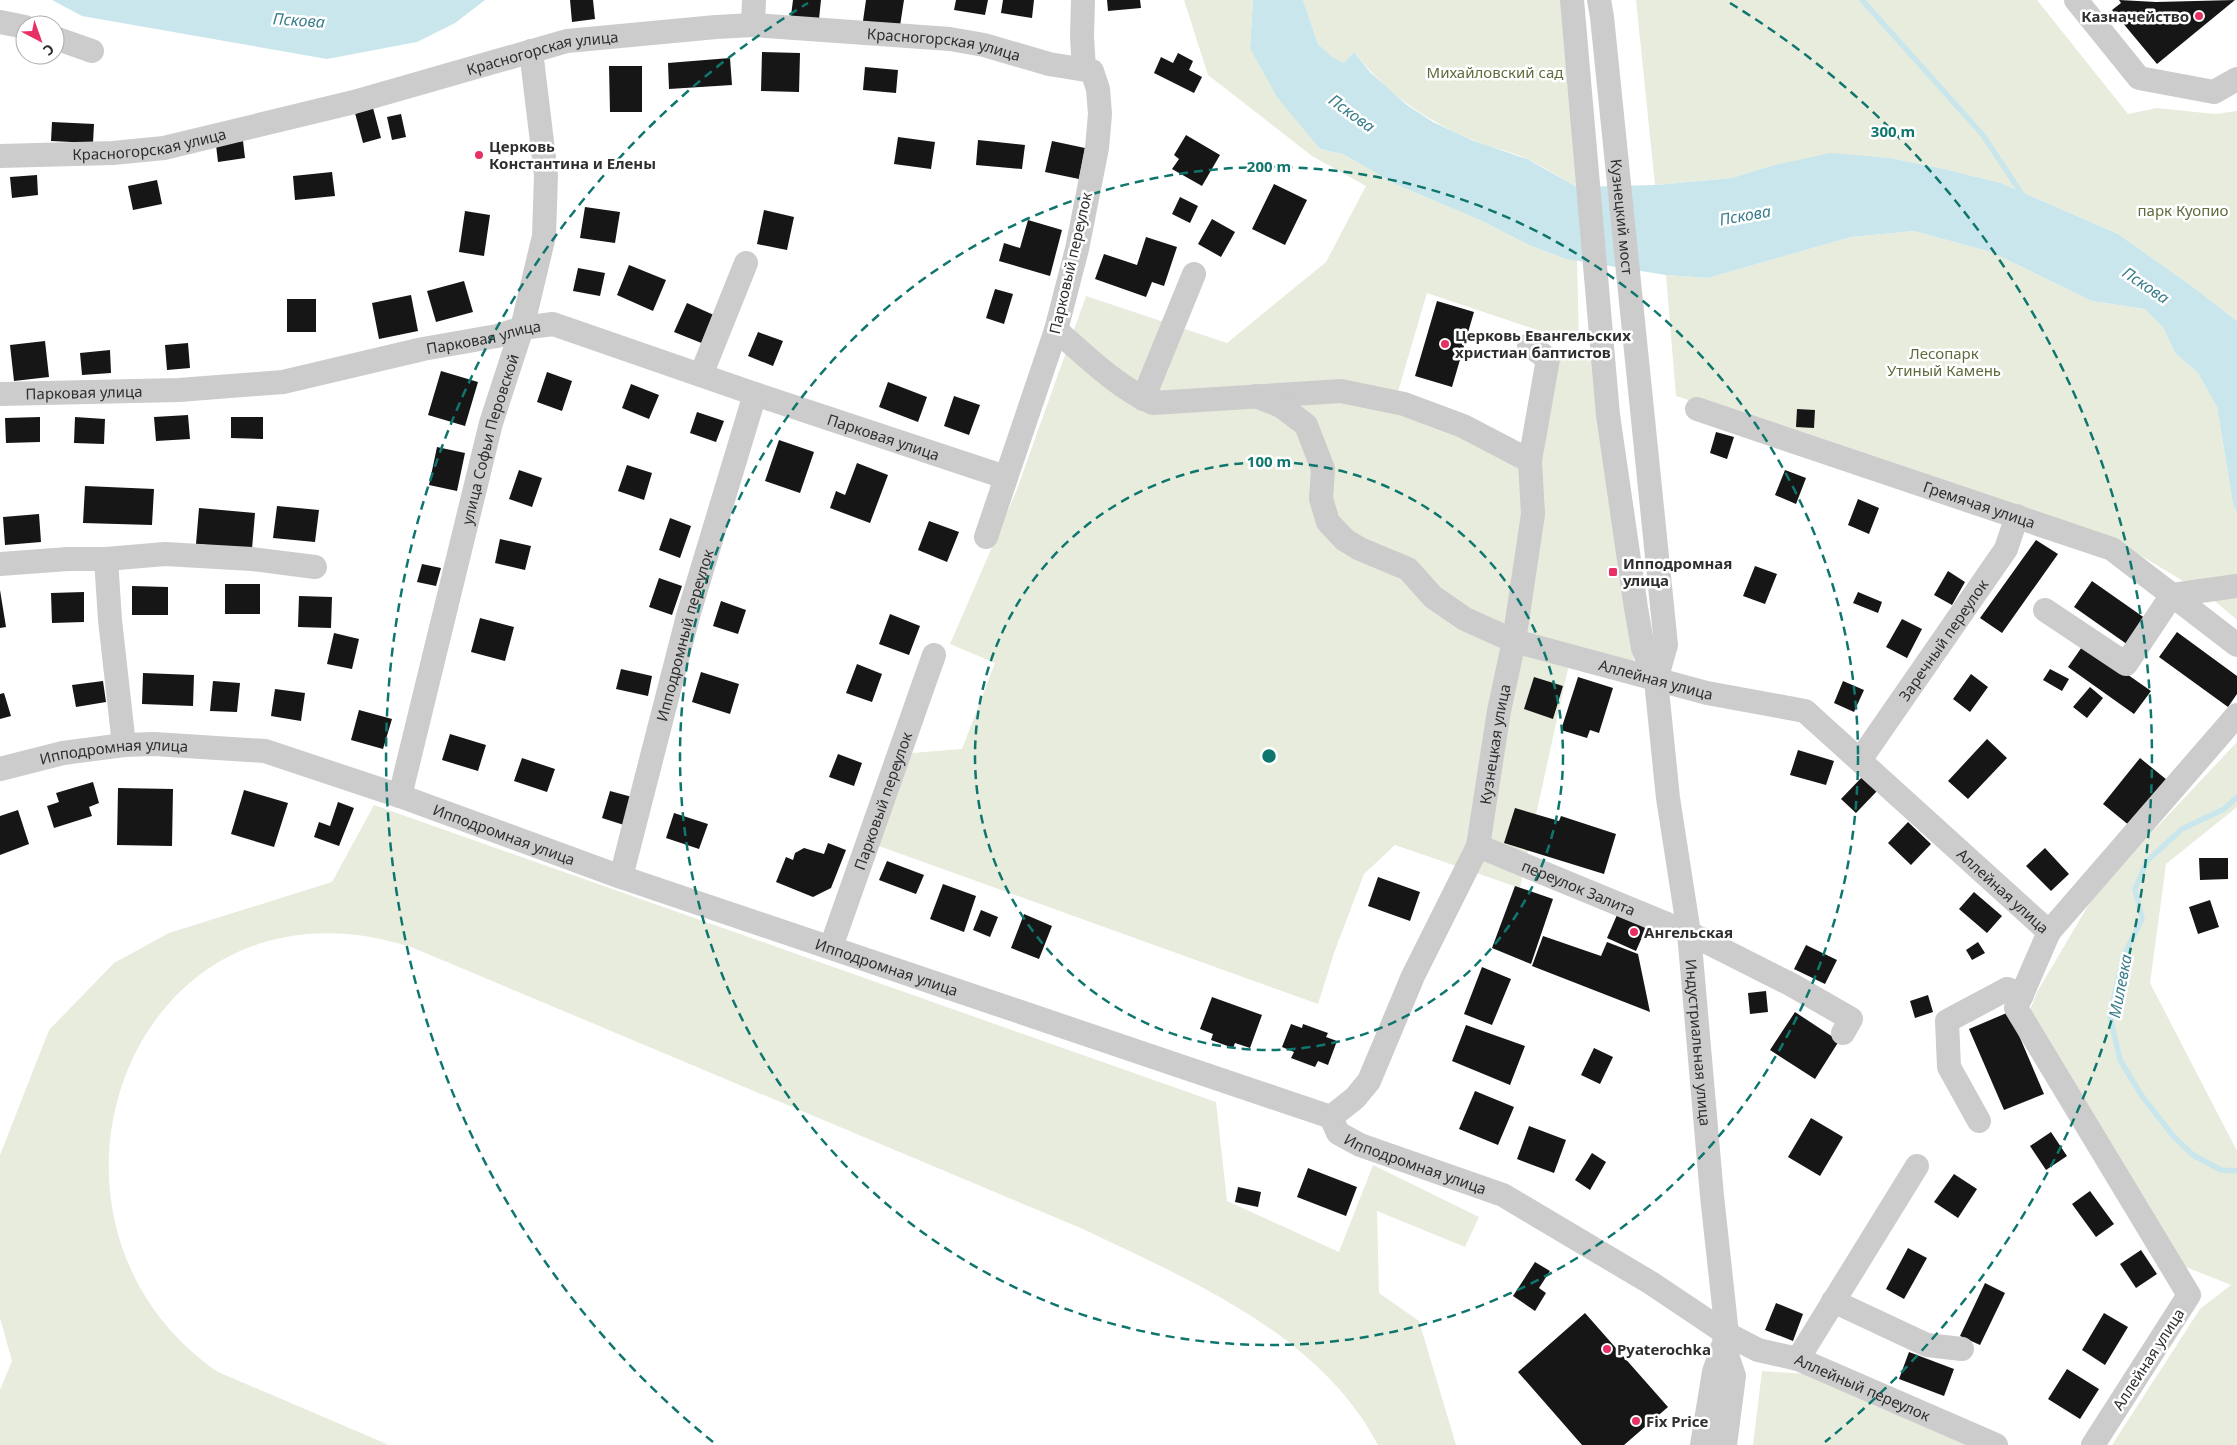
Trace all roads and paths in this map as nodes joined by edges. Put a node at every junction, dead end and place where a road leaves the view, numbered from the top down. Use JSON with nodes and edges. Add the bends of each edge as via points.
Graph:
{"nodes":[{"id":1,"x":754,"y":0,"type":"edge"},
{"id":2,"x":1083,"y":0,"type":"edge"},
{"id":3,"x":2076,"y":0,"type":"edge"},
{"id":4,"x":1572,"y":9,"type":"edge"},
{"id":5,"x":1601,"y":9,"type":"edge"},
{"id":6,"x":0,"y":22,"type":"edge"},
{"id":7,"x":15,"y":25,"type":"edge"},
{"id":8,"x":753,"y":25,"type":"junction"},
{"id":9,"x":65,"y":42,"type":"edge"},
{"id":10,"x":531,"y":50,"type":"junction"},
{"id":11,"x":92,"y":51,"type":"dead end"},
{"id":12,"x":1088,"y":70,"type":"junction"},
{"id":13,"x":2237,"y":79,"type":"edge"},
{"id":14,"x":0,"y":156,"type":"edge"},
{"id":15,"x":746,"y":263,"type":"dead end"},
{"id":16,"x":1194,"y":274,"type":"dead end"},
{"id":17,"x":522,"y":328,"type":"junction"},
{"id":18,"x":1056,"y":330,"type":"junction"},
{"id":19,"x":1528,"y":345,"type":"dead end"},
{"id":20,"x":701,"y":375,"type":"junction"},
{"id":21,"x":0,"y":394,"type":"edge"},
{"id":22,"x":755,"y":394,"type":"junction"},
{"id":23,"x":1256,"y":396,"type":"junction"},
{"id":24,"x":1142,"y":398,"type":"junction"},
{"id":25,"x":1697,"y":409,"type":"dead end"},
{"id":26,"x":1608,"y":415,"type":"joint"},
{"id":27,"x":1641,"y":415,"type":"joint"},
{"id":28,"x":1530,"y":461,"type":"junction"},
{"id":29,"x":1005,"y":477,"type":"junction"},
{"id":30,"x":2017,"y":516,"type":"junction"},
{"id":31,"x":986,"y":537,"type":"dead end"},
{"id":32,"x":106,"y":559,"type":"junction"},
{"id":33,"x":0,"y":564,"type":"edge"},
{"id":34,"x":315,"y":567,"type":"dead end"},
{"id":35,"x":2237,"y":586,"type":"edge"},
{"id":36,"x":2172,"y":595,"type":"junction"},
{"id":37,"x":2044,"y":610,"type":"dead end"},
{"id":38,"x":1514,"y":640,"type":"junction"},
{"id":39,"x":2237,"y":645,"type":"edge"},
{"id":40,"x":934,"y":655,"type":"dead end"},
{"id":41,"x":1656,"y":680,"type":"junction"},
{"id":42,"x":2237,"y":715,"type":"edge"},
{"id":43,"x":124,"y":745,"type":"junction"},
{"id":44,"x":1860,"y":760,"type":"junction"},
{"id":45,"x":0,"y":769,"type":"edge"},
{"id":46,"x":400,"y":796,"type":"junction"},
{"id":47,"x":1478,"y":846,"type":"junction"},
{"id":48,"x":621,"y":877,"type":"junction"},
{"id":49,"x":2049,"y":932,"type":"junction"},
{"id":50,"x":1689,"y":933,"type":"junction"},
{"id":51,"x":831,"y":947,"type":"junction"},
{"id":52,"x":2022,"y":995,"type":"junction"},
{"id":53,"x":1843,"y":1033,"type":"dead end"},
{"id":54,"x":1331,"y":1117,"type":"junction"},
{"id":55,"x":1979,"y":1120,"type":"dead end"},
{"id":56,"x":1917,"y":1166,"type":"dead end"},
{"id":57,"x":1833,"y":1301,"type":"junction"},
{"id":58,"x":1725,"y":1340,"type":"junction"},
{"id":59,"x":1962,"y":1349,"type":"dead end"},
{"id":60,"x":1798,"y":1359,"type":"junction"},
{"id":61,"x":1702,"y":1445,"type":"edge"},
{"id":62,"x":1725,"y":1445,"type":"edge"},
{"id":63,"x":1996,"y":1445,"type":"edge"},
{"id":64,"x":2093,"y":1445,"type":"edge"}],
"edges":[{"from":1,"to":8,"type":"street"},
{"from":2,"to":12,"type":"street","name":"Парковый переулок","via":[[1082,37]]},
{"from":3,"to":13,"type":"street","via":[[2139,78],[2214,92]]},
{"from":4,"to":26,"type":"street","name":"Кузнецкий мост"},
{"from":5,"to":27,"type":"street","name":"Кузнецкий мост"},
{"from":6,"to":7,"type":"street"},
{"from":8,"to":10,"type":"street","name":"Красногорская улица","via":[[567,42]]},
{"from":8,"to":12,"type":"street","name":"Красногорская улица","via":[[950,39]]},
{"from":9,"to":11,"type":"street"},
{"from":10,"to":14,"type":"street","name":"Красногорская улица","via":[[354,102],[164,148],[113,153]]},
{"from":10,"to":17,"type":"street","name":"улица Софьи Перовской","via":[[546,175],[544,236]]},
{"from":12,"to":18,"type":"street","name":"Парковый переулок","via":[[1098,89],[1097,148],[1077,249]]},
{"from":15,"to":20,"type":"street"},
{"from":16,"to":24,"type":"street"},
{"from":17,"to":20,"type":"street","name":"Парковая улица","via":[[553,324]]},
{"from":17,"to":21,"type":"street","name":"Парковая улица","via":[[498,336],[423,349],[283,382],[179,390]]},
{"from":17,"to":46,"type":"street","name":"улица Софьи Перовской","via":[[491,423]]},
{"from":18,"to":24,"type":"street"},
{"from":18,"to":29,"type":"street","name":"Парковый переулок"},
{"from":19,"to":28,"type":"street","name":"Кузнецкая улица","via":[[1548,359]]},
{"from":20,"to":22,"type":"street","name":"Парковая улица"},
{"from":22,"to":29,"type":"street","name":"Парковая улица"},
{"from":22,"to":48,"type":"street","name":"Ипподромный переулок","via":[[688,616]]},
{"from":23,"to":24,"type":"street","via":[[1153,403]]},
{"from":23,"to":28,"type":"street","via":[[1341,391],[1404,404],[1463,426]]},
{"from":23,"to":38,"type":"street","name":"Аллейная улица","via":[[1281,406],[1306,426],[1323,469],[1322,498],[1328,522],[1346,540],[1408,569],[1433,597],[1466,619]]},
{"from":25,"to":30,"type":"street","name":"Гремячая улица"},
{"from":26,"to":41,"type":"street","name":"Индустриальная улица","via":[[1639,624]]},
{"from":27,"to":41,"type":"street","name":"Индустриальная улица","via":[[1666,645]]},
{"from":28,"to":38,"type":"street","name":"Кузнецкая улица","via":[[1533,514]]},
{"from":29,"to":31,"type":"street","name":"Парковый переулок"},
{"from":30,"to":36,"type":"street","name":"Гремячая улица","via":[[2112,549]]},
{"from":30,"to":44,"type":"street","name":"Заречный переулок","via":[[2006,549]]},
{"from":32,"to":33,"type":"street"},
{"from":32,"to":34,"type":"street","via":[[165,554],[252,559]]},
{"from":32,"to":43,"type":"street"},
{"from":35,"to":36,"type":"street"},
{"from":36,"to":37,"type":"street","via":[[2126,664]]},
{"from":36,"to":39,"type":"street","name":"Гремячая улица"},
{"from":38,"to":41,"type":"street","name":"Аллейная улица"},
{"from":38,"to":47,"type":"street","name":"Кузнецкая улица","via":[[1499,711]]},
{"from":40,"to":51,"type":"street","name":"Парковый переулок"},
{"from":41,"to":44,"type":"street","name":"Аллейная улица","via":[[1804,711]]},
{"from":41,"to":50,"type":"street","name":"Индустриальная улица","via":[[1668,798]]},
{"from":42,"to":49,"type":"street"},
{"from":43,"to":45,"type":"street","name":"Ипподромная улица","via":[[63,753]]},
{"from":43,"to":46,"type":"street","name":"Ипподромная улица","via":[[265,751]]},
{"from":44,"to":49,"type":"street","name":"Аллейная улица"},
{"from":46,"to":48,"type":"street","name":"Ипподромная улица"},
{"from":47,"to":50,"type":"street","name":"переулок Залита"},
{"from":47,"to":54,"type":"street","name":"Кузнецкая улица","via":[[1414,976],[1369,1081],[1355,1098]]},
{"from":48,"to":51,"type":"street","name":"Ипподромная улица"},
{"from":49,"to":52,"type":"street","name":"Аллейная улица"},
{"from":50,"to":53,"type":"street","name":"переулок Залита","via":[[1851,1019]]},
{"from":50,"to":58,"type":"street","name":"Индустриальная улица"},
{"from":51,"to":54,"type":"street","name":"Ипподромная улица"},
{"from":52,"to":55,"type":"street","via":[[2007,989],[1947,1021],[1949,1068]]},
{"from":52,"to":64,"type":"street","name":"Аллейная улица","via":[[2016,1008],[2189,1295]]},
{"from":54,"to":58,"type":"street","name":"Ипподромная улица","via":[[1338,1133],[1360,1145],[1503,1196],[1651,1283]]},
{"from":56,"to":57,"type":"street"},
{"from":57,"to":59,"type":"street","via":[[1927,1345]]},
{"from":57,"to":60,"type":"street"},
{"from":58,"to":60,"type":"street","name":"Аллейный переулок"},
{"from":58,"to":61,"type":"street","name":"Индустриальная улица","via":[[1714,1372]]},
{"from":58,"to":62,"type":"street","name":"Индустриальная улица","via":[[1734,1376]]},
{"from":60,"to":63,"type":"street","name":"Аллейный переулок"}]}
